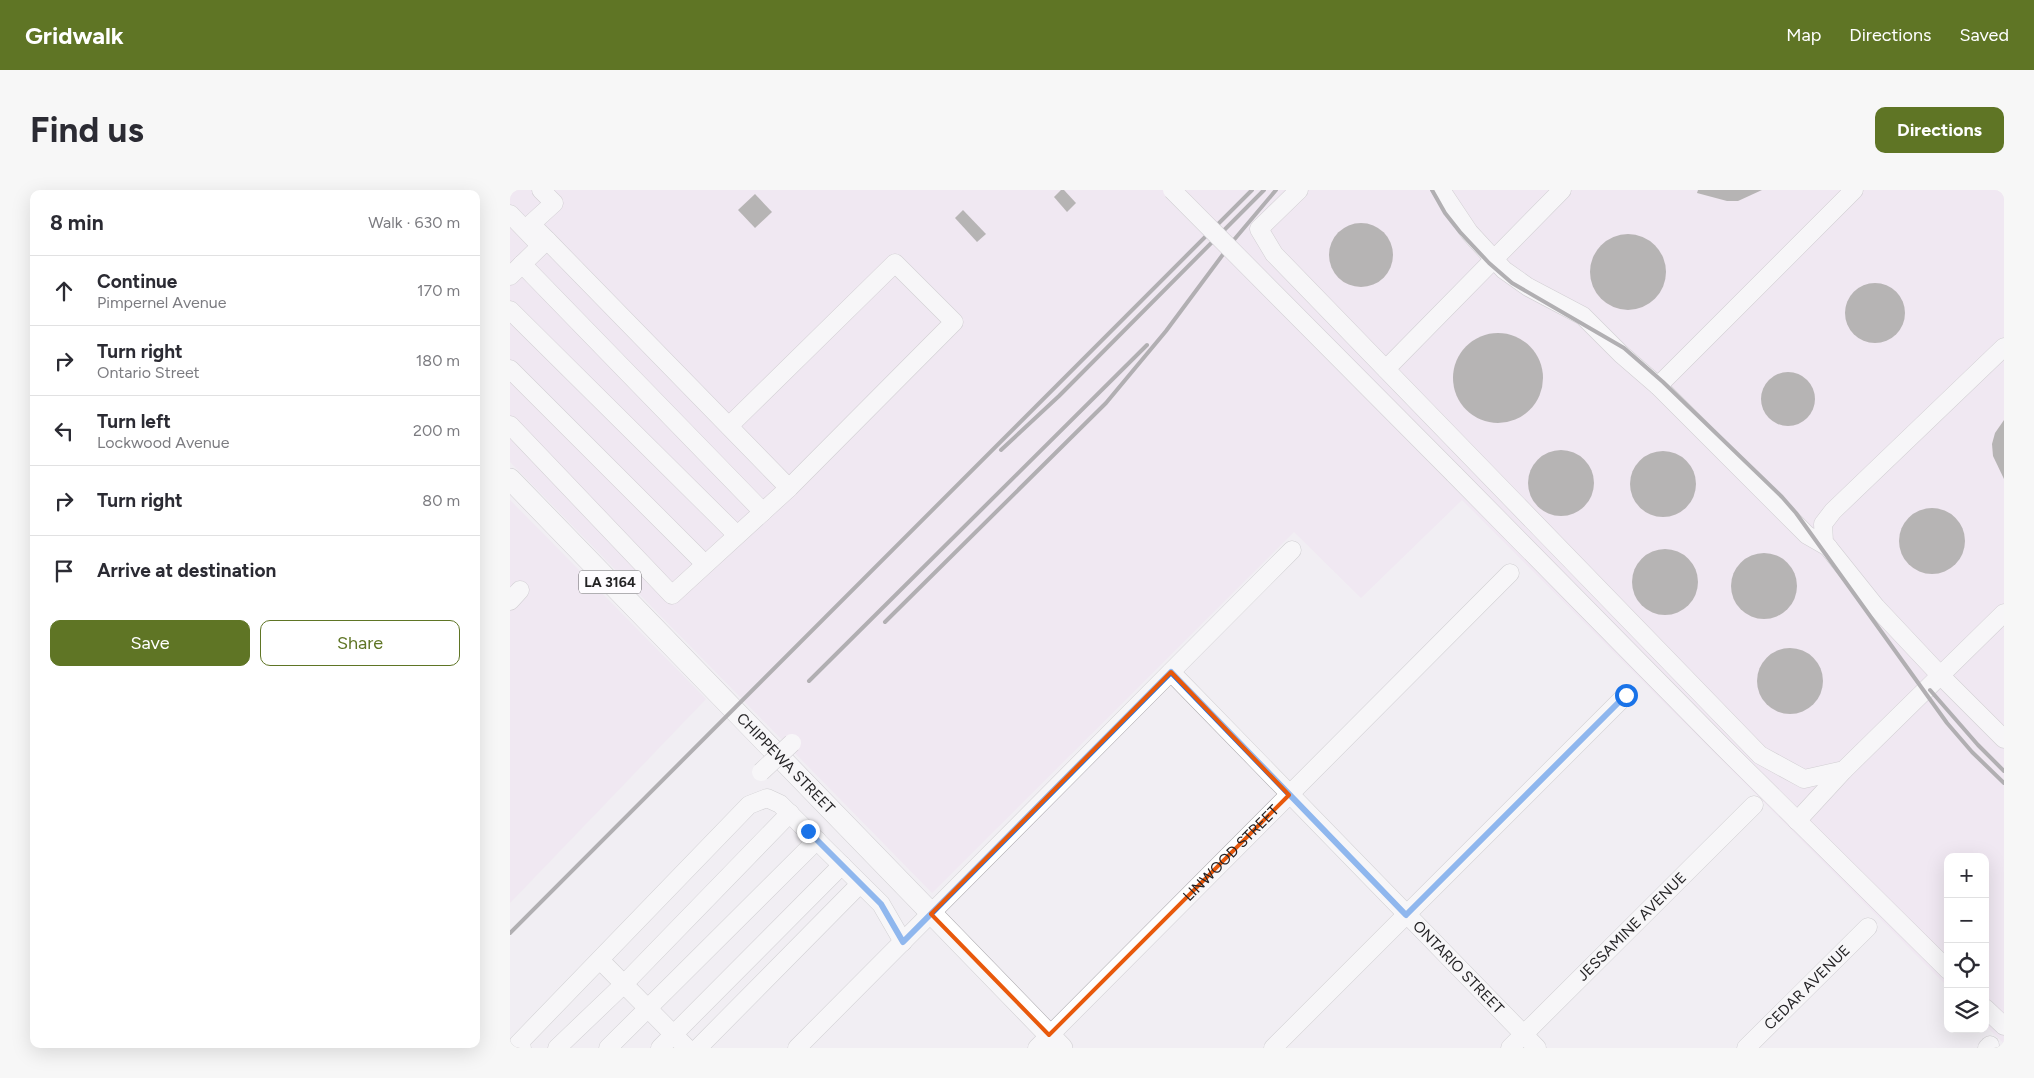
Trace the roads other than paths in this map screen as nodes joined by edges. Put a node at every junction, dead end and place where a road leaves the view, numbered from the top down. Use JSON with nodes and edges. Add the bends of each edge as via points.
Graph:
{"nodes":[{"id":1,"x":541,"y":190,"type":"edge"},
{"id":2,"x":1172,"y":190,"type":"edge"},
{"id":3,"x":1299,"y":190,"type":"edge"},
{"id":4,"x":1441,"y":190,"type":"edge"},
{"id":5,"x":1562,"y":190,"type":"edge"},
{"id":6,"x":1854,"y":190,"type":"edge"},
{"id":7,"x":510,"y":214,"type":"edge"},
{"id":8,"x":544,"y":243,"type":"junction"},
{"id":9,"x":1494,"y":259,"type":"junction"},
{"id":10,"x":515,"y":268,"type":"edge"},
{"id":11,"x":510,"y":310,"type":"edge"},
{"id":12,"x":2004,"y":347,"type":"edge"},
{"id":13,"x":510,"y":368,"type":"edge"},
{"id":14,"x":1386,"y":369,"type":"junction"},
{"id":15,"x":1658,"y":386,"type":"junction"},
{"id":16,"x":510,"y":425,"type":"edge"},
{"id":17,"x":729,"y":426,"type":"junction"},
{"id":18,"x":510,"y":479,"type":"edge"},
{"id":19,"x":789,"y":488,"type":"junction"},
{"id":20,"x":763,"y":512,"type":"junction"},
{"id":21,"x":737,"y":535,"type":"junction"},
{"id":22,"x":1828,"y":546,"type":"junction"},
{"id":23,"x":1292,"y":550,"type":"dead end"},
{"id":24,"x":705,"y":564,"type":"junction"},
{"id":25,"x":1510,"y":573,"type":"dead end"},
{"id":26,"x":2004,"y":613,"type":"edge"},
{"id":27,"x":1171,"y":672,"type":"junction"},
{"id":28,"x":1940,"y":676,"type":"junction"},
{"id":29,"x":1626,"y":695,"type":"dead end"},
{"id":30,"x":2004,"y":739,"type":"edge"},
{"id":31,"x":792,"y":743,"type":"dead end"},
{"id":32,"x":1844,"y":770,"type":"junction"},
{"id":33,"x":761,"y":772,"type":"dead end"},
{"id":34,"x":1289,"y":795,"type":"junction"},
{"id":35,"x":1754,"y":804,"type":"dead end"},
{"id":36,"x":790,"y":813,"type":"junction"},
{"id":37,"x":1797,"y":820,"type":"junction"},
{"id":38,"x":817,"y":840,"type":"junction"},
{"id":39,"x":842,"y":865,"type":"junction"},
{"id":40,"x":860,"y":884,"type":"junction"},
{"id":41,"x":932,"y":914,"type":"junction"},
{"id":42,"x":1406,"y":915,"type":"junction"},
{"id":43,"x":1868,"y":926,"type":"dead end"},
{"id":44,"x":903,"y":942,"type":"junction"},
{"id":45,"x":600,"y":960,"type":"junction"},
{"id":46,"x":1944,"y":966,"type":"edge"},
{"id":47,"x":624,"y":984,"type":"junction"},
{"id":48,"x":648,"y":1008,"type":"junction"},
{"id":49,"x":1989,"y":1012,"type":"edge"},
{"id":50,"x":2004,"y":1026,"type":"edge"},
{"id":51,"x":674,"y":1034,"type":"junction"},
{"id":52,"x":1524,"y":1034,"type":"junction"},
{"id":53,"x":1049,"y":1044,"type":"edge"},
{"id":54,"x":518,"y":1047,"type":"edge"},
{"id":55,"x":557,"y":1048,"type":"edge"},
{"id":56,"x":608,"y":1048,"type":"edge"},
{"id":57,"x":660,"y":1048,"type":"edge"},
{"id":58,"x":688,"y":1048,"type":"edge"},
{"id":59,"x":698,"y":1048,"type":"edge"},
{"id":60,"x":797,"y":1048,"type":"edge"},
{"id":61,"x":1273,"y":1048,"type":"edge"},
{"id":62,"x":1510,"y":1048,"type":"edge"},
{"id":63,"x":1537,"y":1048,"type":"edge"},
{"id":64,"x":1746,"y":1048,"type":"edge"}],
"edges":[{"from":1,"to":8,"type":"street","via":[[554,203],[532,224]]},
{"from":2,"to":37,"type":"street","bridge":true},
{"from":3,"to":14,"type":"street","via":[[1259,229],[1274,254]]},
{"from":4,"to":9,"type":"street","via":[[1469,232]]},
{"from":5,"to":9,"type":"street"},
{"from":6,"to":15,"type":"street"},
{"from":7,"to":8,"type":"street"},
{"from":8,"to":10,"type":"street"},
{"from":8,"to":17,"type":"street"},
{"from":9,"to":14,"type":"street"},
{"from":9,"to":15,"type":"street","via":[[1528,287],[1584,316]]},
{"from":10,"to":20,"type":"street"},
{"from":11,"to":21,"type":"street"},
{"from":12,"to":22,"type":"street","via":[[1832,511],[1823,524],[1824,542]]},
{"from":13,"to":24,"type":"street"},
{"from":14,"to":32,"type":"street","via":[[1760,755],[1804,780]]},
{"from":15,"to":22,"type":"street","via":[[1807,535]]},
{"from":16,"to":24,"type":"street","via":[[672,595]]},
{"from":17,"to":19,"type":"street"},
{"from":17,"to":19,"type":"street","via":[[896,263],[954,322]]},
{"from":18,"to":41,"type":"main road","name":"CHIPPEWA STREET","number":"LA 3164"},
{"from":19,"to":20,"type":"street"},
{"from":20,"to":21,"type":"street"},
{"from":21,"to":24,"type":"street"},
{"from":22,"to":28,"type":"street","via":[[1876,607]]},
{"from":23,"to":27,"type":"street"},
{"from":25,"to":34,"type":"street","name":"LINWOOD STREET"},
{"from":26,"to":28,"type":"street"},
{"from":27,"to":34,"type":"street","name":"ONTARIO STREET"},
{"from":27,"to":41,"type":"street"},
{"from":28,"to":30,"type":"street"},
{"from":28,"to":32,"type":"street"},
{"from":29,"to":42,"type":"street"},
{"from":31,"to":33,"type":"street","bridge":true},
{"from":32,"to":37,"type":"street"},
{"from":34,"to":42,"type":"street","name":"ONTARIO STREET"},
{"from":34,"to":53,"type":"street","name":"LINWOOD STREET"},
{"from":35,"to":52,"type":"street","name":"JESSAMINE AVENUE"},
{"from":36,"to":38,"type":"street"},
{"from":36,"to":45,"type":"street","via":[[767,798],[749,805]]},
{"from":36,"to":47,"type":"street"},
{"from":37,"to":46,"type":"street"},
{"from":38,"to":39,"type":"street"},
{"from":38,"to":48,"type":"street"},
{"from":39,"to":40,"type":"street"},
{"from":39,"to":51,"type":"street"},
{"from":40,"to":44,"type":"street","via":[[881,904]]},
{"from":40,"to":59,"type":"street"},
{"from":41,"to":44,"type":"street"},
{"from":41,"to":53,"type":"main road","name":"CHIPPEWA STREET","number":"LA 3164"},
{"from":42,"to":52,"type":"street","name":"ONTARIO STREET"},
{"from":42,"to":61,"type":"street"},
{"from":43,"to":64,"type":"street","name":"CEDAR AVENUE"},
{"from":44,"to":60,"type":"street"},
{"from":45,"to":47,"type":"street"},
{"from":45,"to":54,"type":"street"},
{"from":47,"to":48,"type":"street"},
{"from":47,"to":55,"type":"street"},
{"from":48,"to":51,"type":"street"},
{"from":48,"to":56,"type":"street"},
{"from":49,"to":50,"type":"street"},
{"from":51,"to":57,"type":"street"},
{"from":51,"to":58,"type":"street"},
{"from":52,"to":62,"type":"street","name":"JESSAMINE AVENUE"},
{"from":52,"to":63,"type":"street","name":"ONTARIO STREET"}]}
